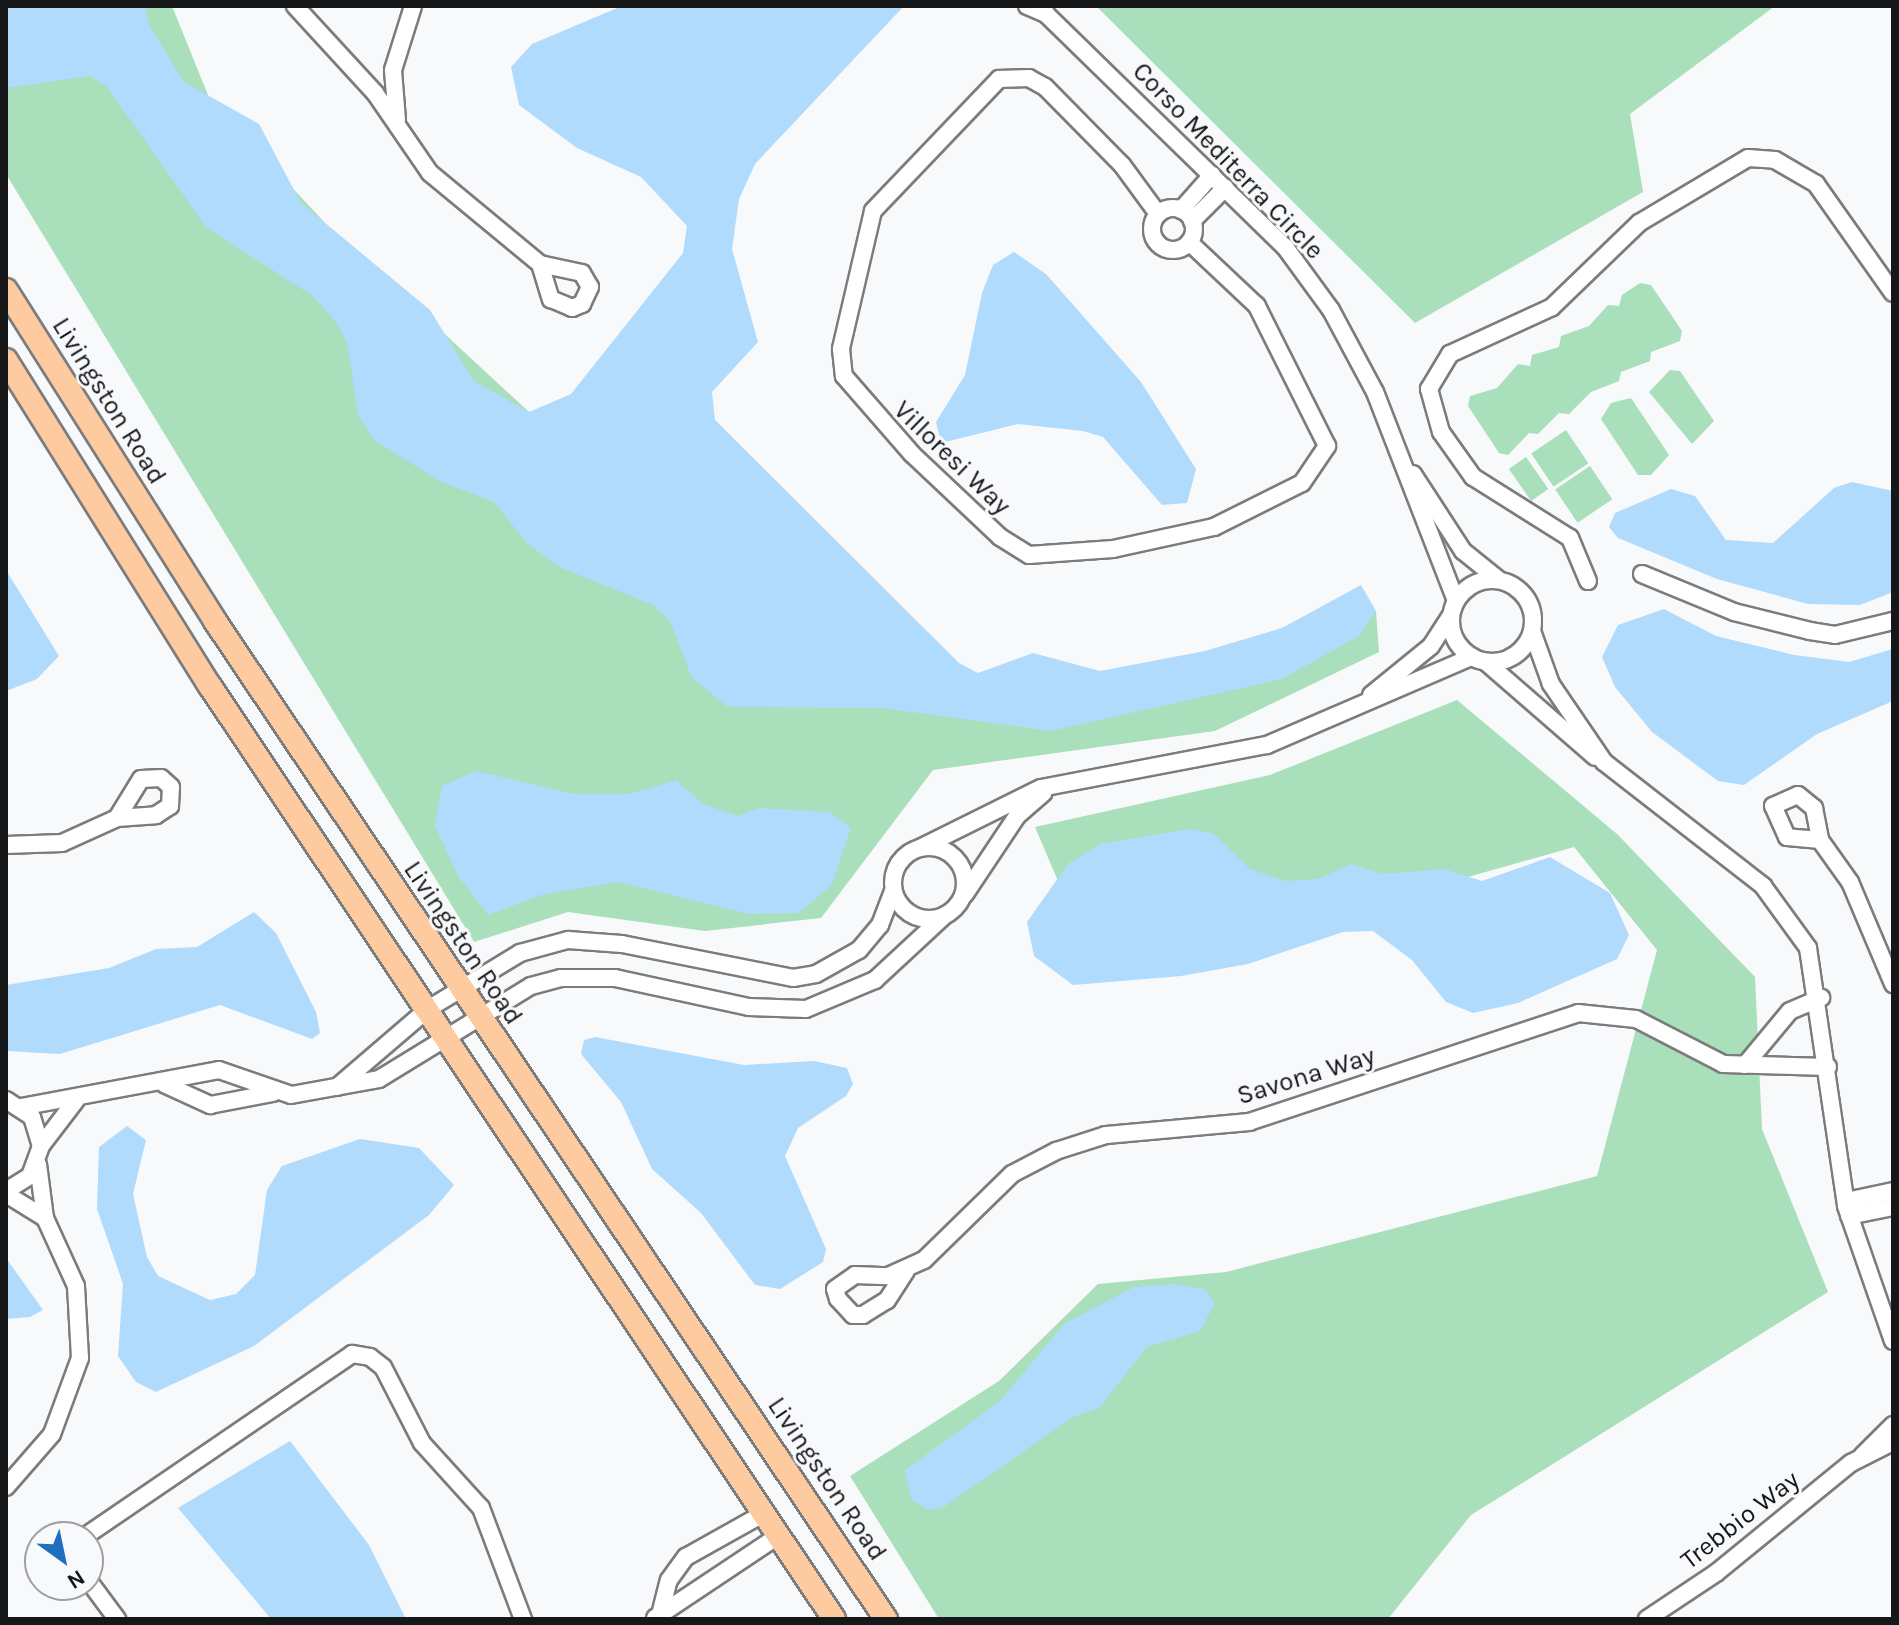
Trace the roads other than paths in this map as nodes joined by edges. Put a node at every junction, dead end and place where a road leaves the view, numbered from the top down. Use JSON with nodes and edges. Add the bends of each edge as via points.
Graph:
{"nodes":[{"id":1,"x":295,"y":6,"type":"edge"},
{"id":2,"x":413,"y":6,"type":"edge"},
{"id":3,"x":1027,"y":6,"type":"edge"},
{"id":4,"x":1044,"y":10,"type":"edge"},
{"id":5,"x":397,"y":121,"type":"junction"},
{"id":6,"x":1212,"y":175,"type":"junction"},
{"id":7,"x":1225,"y":188,"type":"junction"},
{"id":8,"x":1158,"y":214,"type":"junction"},
{"id":9,"x":1186,"y":216,"type":"junction"},
{"id":10,"x":1189,"y":242,"type":"junction"},
{"id":11,"x":540,"y":264,"type":"dead end"},
{"id":12,"x":6,"y":290,"type":"edge"},
{"id":13,"x":1893,"y":293,"type":"edge"},
{"id":14,"x":6,"y":360,"type":"edge"},
{"id":15,"x":1395,"y":445,"type":"junction"},
{"id":16,"x":1642,"y":574,"type":"dead end"},
{"id":17,"x":1499,"y":580,"type":"junction"},
{"id":18,"x":1588,"y":581,"type":"dead end"},
{"id":19,"x":1453,"y":607,"type":"junction"},
{"id":20,"x":1893,"y":621,"type":"edge"},
{"id":21,"x":1532,"y":631,"type":"junction"},
{"id":22,"x":1478,"y":659,"type":"junction"},
{"id":23,"x":1351,"y":711,"type":"junction"},
{"id":24,"x":1604,"y":762,"type":"junction"},
{"id":25,"x":1058,"y":783,"type":"junction"},
{"id":26,"x":117,"y":818,"type":"dead end"},
{"id":27,"x":1820,"y":840,"type":"dead end"},
{"id":28,"x":6,"y":845,"type":"edge"},
{"id":29,"x":920,"y":848,"type":"junction"},
{"id":30,"x":893,"y":891,"type":"junction"},
{"id":31,"x":959,"y":903,"type":"junction"},
{"id":32,"x":944,"y":916,"type":"junction"},
{"id":33,"x":1893,"y":984,"type":"edge"},
{"id":34,"x":459,"y":987,"type":"junction"},
{"id":35,"x":1821,"y":998,"type":"junction"},
{"id":36,"x":428,"y":1009,"type":"junction"},
{"id":37,"x":480,"y":1018,"type":"junction"},
{"id":38,"x":447,"y":1038,"type":"junction"},
{"id":39,"x":1745,"y":1065,"type":"junction"},
{"id":40,"x":1828,"y":1067,"type":"junction"},
{"id":41,"x":164,"y":1084,"type":"junction"},
{"id":42,"x":337,"y":1087,"type":"junction"},
{"id":43,"x":273,"y":1093,"type":"junction"},
{"id":44,"x":80,"y":1096,"type":"junction"},
{"id":45,"x":14,"y":1104,"type":"edge"},
{"id":46,"x":41,"y":1146,"type":"junction"},
{"id":47,"x":38,"y":1164,"type":"junction"},
{"id":48,"x":1893,"y":1191,"type":"edge"},
{"id":49,"x":6,"y":1192,"type":"edge"},
{"id":50,"x":1893,"y":1207,"type":"edge"},
{"id":51,"x":1847,"y":1208,"type":"junction"},
{"id":52,"x":45,"y":1218,"type":"junction"},
{"id":53,"x":906,"y":1271,"type":"dead end"},
{"id":54,"x":1893,"y":1341,"type":"edge"},
{"id":55,"x":1893,"y":1425,"type":"edge"},
{"id":56,"x":1893,"y":1442,"type":"edge"},
{"id":57,"x":1862,"y":1456,"type":"junction"},
{"id":58,"x":6,"y":1487,"type":"edge"},
{"id":59,"x":763,"y":1514,"type":"junction"},
{"id":60,"x":104,"y":1523,"type":"edge"},
{"id":61,"x":778,"y":1536,"type":"junction"},
{"id":62,"x":104,"y":1601,"type":"edge"},
{"id":63,"x":657,"y":1617,"type":"edge"},
{"id":64,"x":117,"y":1619,"type":"edge"},
{"id":65,"x":523,"y":1619,"type":"edge"},
{"id":66,"x":834,"y":1619,"type":"edge"},
{"id":67,"x":886,"y":1619,"type":"edge"},
{"id":68,"x":1647,"y":1619,"type":"edge"}],
"edges":[{"from":1,"to":5,"type":"street"},
{"from":2,"to":5,"type":"street","via":[[393,70]]},
{"from":3,"to":4,"type":"street","name":"Corso Mediterra Circle"},
{"from":4,"to":6,"type":"street","name":"Corso Mediterra Circle"},
{"from":5,"to":11,"type":"street","via":[[430,173]]},
{"from":6,"to":7,"type":"street","name":"Corso Mediterra Circle"},
{"from":6,"to":9,"type":"street"},
{"from":7,"to":9,"type":"street"},
{"from":7,"to":15,"type":"street","name":"Corso Mediterra Circle","via":[[1285,247],[1331,310]]},
{"from":8,"to":9,"type":"street"},
{"from":8,"to":10,"type":"street","name":"Villoresi Way","via":[[1152,228],[1160,246],[1174,250]]},
{"from":8,"to":10,"type":"street","name":"Villoresi Way","via":[[1122,165],[1045,87],[1029,78],[999,79],[873,211],[841,349],[844,376],[923,465],[1000,537],[1029,555],[1113,549],[1214,527],[1302,483],[1327,446],[1257,306]]},
{"from":9,"to":10,"type":"street"},
{"from":12,"to":34,"type":"main road","name":"Livingston Road"},
{"from":13,"to":18,"type":"street","via":[[1816,184],[1775,160],[1748,158],[1639,223],[1552,307],[1450,354],[1429,389],[1441,432],[1473,477],[1570,538]]},
{"from":14,"to":36,"type":"main road","via":[[210,686]]},
{"from":15,"to":17,"type":"street","name":"Corso Mediterra Circle","via":[[1463,551]]},
{"from":15,"to":19,"type":"street","name":"Corso Mediterra Circle"},
{"from":16,"to":20,"type":"street","via":[[1734,612],[1810,631],[1835,635]]},
{"from":17,"to":19,"type":"street","via":[[1474,583]]},
{"from":17,"to":21,"type":"street","name":"Corso Mediterra Circle","via":[[1530,604]]},
{"from":19,"to":22,"type":"street","name":"Corso Mediterra Circle","via":[[1454,638]]},
{"from":19,"to":23,"type":"street","via":[[1431,646]]},
{"from":21,"to":22,"type":"street","via":[[1519,652]]},
{"from":21,"to":24,"type":"street","name":"Corso Mediterra Circle","via":[[1551,684]]},
{"from":22,"to":23,"type":"street"},
{"from":22,"to":24,"type":"street","name":"Corso Mediterra Circle"},
{"from":23,"to":25,"type":"street","via":[[1267,745]]},
{"from":24,"to":35,"type":"street","name":"Corso Mediterra Circle","via":[[1763,886],[1808,948]]},
{"from":25,"to":29,"type":"street"},
{"from":25,"to":31,"type":"street","via":[[1017,816]]},
{"from":26,"to":28,"type":"street","via":[[78,839]]},
{"from":27,"to":33,"type":"street","via":[[1856,894]]},
{"from":29,"to":30,"type":"street","via":[[901,860]]},
{"from":29,"to":31,"type":"street","via":[[955,857],[965,879]]},
{"from":30,"to":32,"type":"street","via":[[913,916]]},
{"from":30,"to":34,"type":"street","via":[[880,925],[859,950],[816,974],[793,978],[568,940],[520,953]]},
{"from":31,"to":32,"type":"street"},
{"from":32,"to":37,"type":"street","via":[[875,980],[806,1009],[749,1007],[589,976],[531,986]]},
{"from":34,"to":36,"type":"street"},
{"from":34,"to":37,"type":"main road","name":"Livingston Road"},
{"from":35,"to":39,"type":"street","via":[[1790,1011]]},
{"from":35,"to":40,"type":"street","name":"Corso Mediterra Circle"},
{"from":36,"to":38,"type":"main road"},
{"from":36,"to":42,"type":"street"},
{"from":37,"to":38,"type":"street"},
{"from":37,"to":67,"type":"main road","name":"Livingston Road"},
{"from":38,"to":42,"type":"street","via":[[379,1079]]},
{"from":38,"to":59,"type":"main road"},
{"from":39,"to":40,"type":"street","name":"Savona Way"},
{"from":39,"to":53,"type":"street","name":"Savona Way","via":[[1693,1055],[1636,1019],[1578,1013],[1249,1122],[1106,1135],[1056,1151],[1012,1174]]},
{"from":40,"to":51,"type":"street","name":"Corso Mediterra Circle"},
{"from":41,"to":43,"type":"street","via":[[210,1105]]},
{"from":41,"to":43,"type":"street","via":[[219,1070]]},
{"from":41,"to":44,"type":"street"},
{"from":42,"to":43,"type":"street"},
{"from":44,"to":45,"type":"street"},
{"from":44,"to":46,"type":"street"},
{"from":45,"to":46,"type":"street"},
{"from":46,"to":47,"type":"street"},
{"from":47,"to":49,"type":"street"},
{"from":47,"to":52,"type":"street"},
{"from":48,"to":51,"type":"street"},
{"from":49,"to":52,"type":"street"},
{"from":50,"to":51,"type":"street"},
{"from":51,"to":54,"type":"street","name":"Corso Mediterra Circle"},
{"from":52,"to":58,"type":"street","via":[[76,1286],[80,1358],[52,1434]]},
{"from":55,"to":57,"type":"street","name":"Trebbio Way"},
{"from":56,"to":57,"type":"street","name":"Trebbio Way"},
{"from":57,"to":68,"type":"street","name":"Trebbio Way"},
{"from":59,"to":61,"type":"main road"},
{"from":59,"to":63,"type":"street","via":[[686,1557],[669,1580]]},
{"from":60,"to":65,"type":"street","via":[[352,1354],[370,1357],[383,1367],[422,1443],[481,1508]]},
{"from":61,"to":63,"type":"street"},
{"from":61,"to":66,"type":"main road"},
{"from":62,"to":64,"type":"street"}]}
